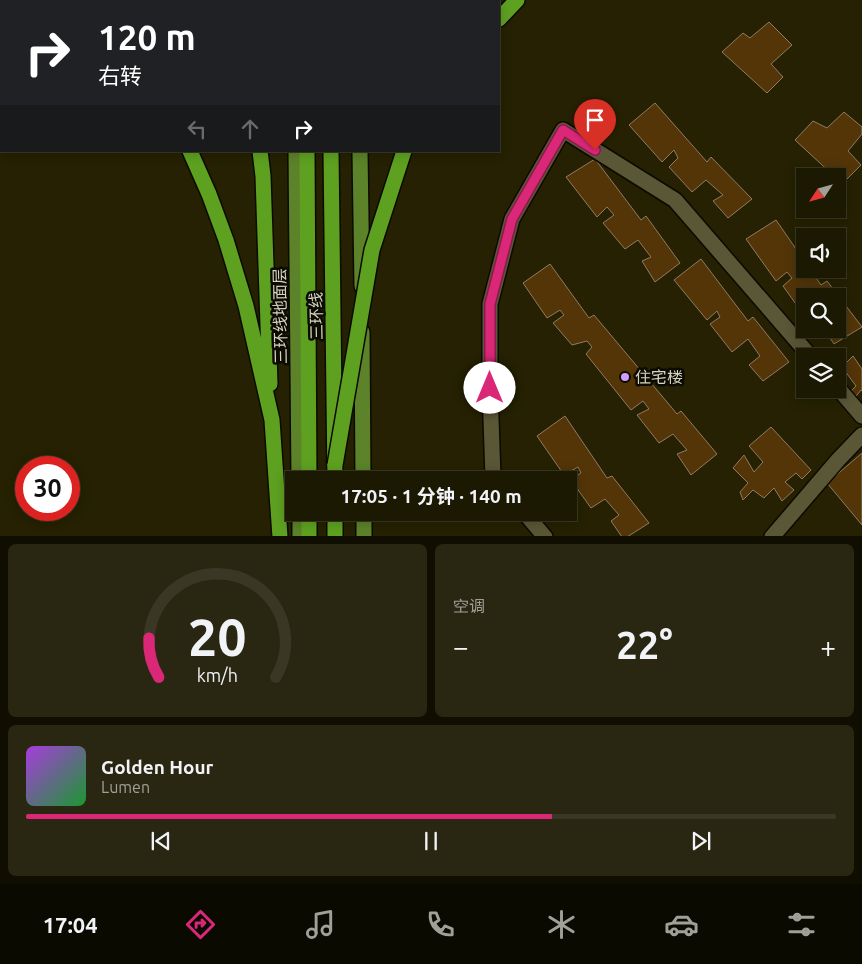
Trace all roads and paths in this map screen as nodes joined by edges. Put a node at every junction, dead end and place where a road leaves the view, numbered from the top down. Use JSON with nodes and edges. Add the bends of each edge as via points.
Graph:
{"nodes":[{"id":1,"x":517,"y":0,"type":"edge"},
{"id":2,"x":500,"y":18,"type":"edge"},
{"id":3,"x":190,"y":152,"type":"edge"},
{"id":4,"x":260,"y":152,"type":"edge"},
{"id":5,"x":296,"y":152,"type":"edge"},
{"id":6,"x":307,"y":152,"type":"edge"},
{"id":7,"x":331,"y":152,"type":"edge"},
{"id":8,"x":360,"y":152,"type":"edge"},
{"id":9,"x":404,"y":152,"type":"edge"},
{"id":10,"x":803,"y":348,"type":"edge"},
{"id":11,"x":846,"y":397,"type":"edge"},
{"id":12,"x":862,"y":416,"type":"edge"},
{"id":13,"x":272,"y":420,"type":"junction"},
{"id":14,"x":862,"y":435,"type":"edge"},
{"id":15,"x":300,"y":471,"type":"edge"},
{"id":16,"x":309,"y":471,"type":"edge"},
{"id":17,"x":335,"y":471,"type":"edge"},
{"id":18,"x":335,"y":471,"type":"edge"},
{"id":19,"x":363,"y":471,"type":"edge"},
{"id":20,"x":494,"y":471,"type":"edge"},
{"id":21,"x":300,"y":521,"type":"edge"},
{"id":22,"x":309,"y":521,"type":"edge"},
{"id":23,"x":335,"y":521,"type":"edge"},
{"id":24,"x":364,"y":521,"type":"edge"},
{"id":25,"x":532,"y":521,"type":"edge"},
{"id":26,"x":280,"y":536,"type":"edge"},
{"id":27,"x":300,"y":536,"type":"edge"},
{"id":28,"x":309,"y":536,"type":"edge"},
{"id":29,"x":336,"y":536,"type":"edge"},
{"id":30,"x":364,"y":536,"type":"edge"},
{"id":31,"x":545,"y":536,"type":"edge"},
{"id":32,"x":772,"y":536,"type":"edge"}],
"edges":[{"from":1,"to":2,"type":"highway"},
{"from":3,"to":13,"type":"highway","via":[[226,240],[246,306]]},
{"from":4,"to":13,"type":"highway"},
{"from":5,"to":15,"type":"main road","name":"三环线地面层"},
{"from":6,"to":16,"type":"highway","name":"三环线"},
{"from":7,"to":17,"type":"highway","name":"三环线","bridge":true},
{"from":8,"to":19,"type":"main road"},
{"from":9,"to":18,"type":"highway","bridge":true,"via":[[372,250]]},
{"from":10,"to":20,"type":"street","via":[[675,200],[563,130],[512,219],[490,304]]},
{"from":11,"to":12,"type":"street"},
{"from":13,"to":26,"type":"highway"},
{"from":14,"to":32,"type":"street"},
{"from":21,"to":27,"type":"main road"},
{"from":22,"to":28,"type":"highway"},
{"from":23,"to":29,"type":"highway"},
{"from":24,"to":30,"type":"main road"},
{"from":25,"to":31,"type":"street"}]}
